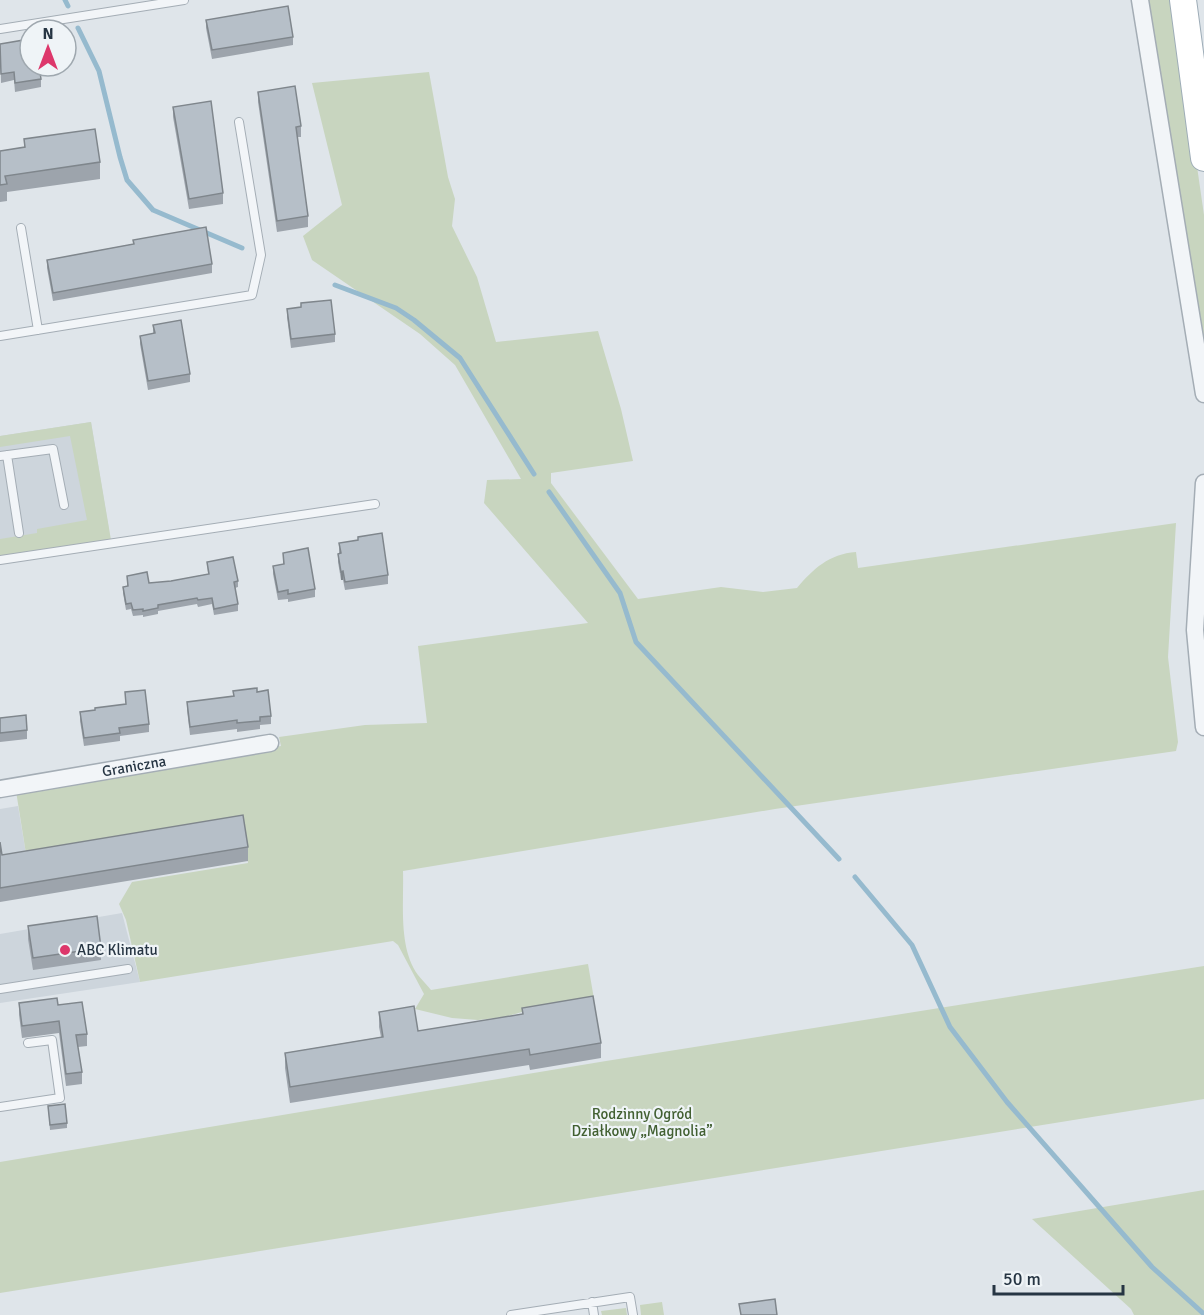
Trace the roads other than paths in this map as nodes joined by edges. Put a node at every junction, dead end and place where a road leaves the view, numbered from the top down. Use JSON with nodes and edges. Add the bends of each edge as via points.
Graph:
{"nodes":[{"id":1,"x":184,"y":0,"type":"edge"},
{"id":2,"x":1140,"y":0,"type":"edge"},
{"id":3,"x":1183,"y":0,"type":"edge"},
{"id":4,"x":0,"y":29,"type":"edge"},
{"id":5,"x":239,"y":122,"type":"dead end"},
{"id":6,"x":1204,"y":158,"type":"edge"},
{"id":7,"x":21,"y":228,"type":"dead end"},
{"id":8,"x":38,"y":330,"type":"junction"},
{"id":9,"x":0,"y":336,"type":"edge"},
{"id":10,"x":1204,"y":394,"type":"edge"},
{"id":11,"x":3,"y":456,"type":"edge"},
{"id":12,"x":1204,"y":483,"type":"edge"},
{"id":13,"x":375,"y":504,"type":"dead end"},
{"id":14,"x":63,"y":505,"type":"dead end"},
{"id":15,"x":19,"y":533,"type":"dead end"},
{"id":16,"x":0,"y":560,"type":"edge"},
{"id":17,"x":1204,"y":727,"type":"edge"},
{"id":18,"x":270,"y":743,"type":"dead end"},
{"id":19,"x":0,"y":789,"type":"edge"},
{"id":20,"x":128,"y":969,"type":"dead end"},
{"id":21,"x":0,"y":989,"type":"edge"},
{"id":22,"x":28,"y":1043,"type":"dead end"},
{"id":23,"x":0,"y":1107,"type":"edge"},
{"id":24,"x":592,"y":1302,"type":"junction"},
{"id":25,"x":541,"y":1313,"type":"edge"},
{"id":26,"x":511,"y":1315,"type":"edge"},
{"id":27,"x":594,"y":1315,"type":"edge"},
{"id":28,"x":633,"y":1315,"type":"edge"}],
"edges":[{"from":1,"to":4,"type":"lane"},
{"from":2,"to":10,"type":"street"},
{"from":3,"to":6,"type":"main road"},
{"from":5,"to":8,"type":"lane","via":[[261,255],[252,295]]},
{"from":7,"to":8,"type":"lane"},
{"from":8,"to":9,"type":"lane"},
{"from":11,"to":14,"type":"lane","via":[[53,449]]},
{"from":11,"to":15,"type":"lane"},
{"from":12,"to":17,"type":"street","via":[[1195,630]]},
{"from":13,"to":16,"type":"lane"},
{"from":18,"to":19,"type":"street","name":"Graniczna"},
{"from":20,"to":21,"type":"lane"},
{"from":22,"to":23,"type":"lane","via":[[52,1040],[60,1098]]},
{"from":24,"to":25,"type":"lane"},
{"from":24,"to":27,"type":"lane"},
{"from":24,"to":28,"type":"lane","via":[[630,1297]]},
{"from":25,"to":26,"type":"lane"}]}
